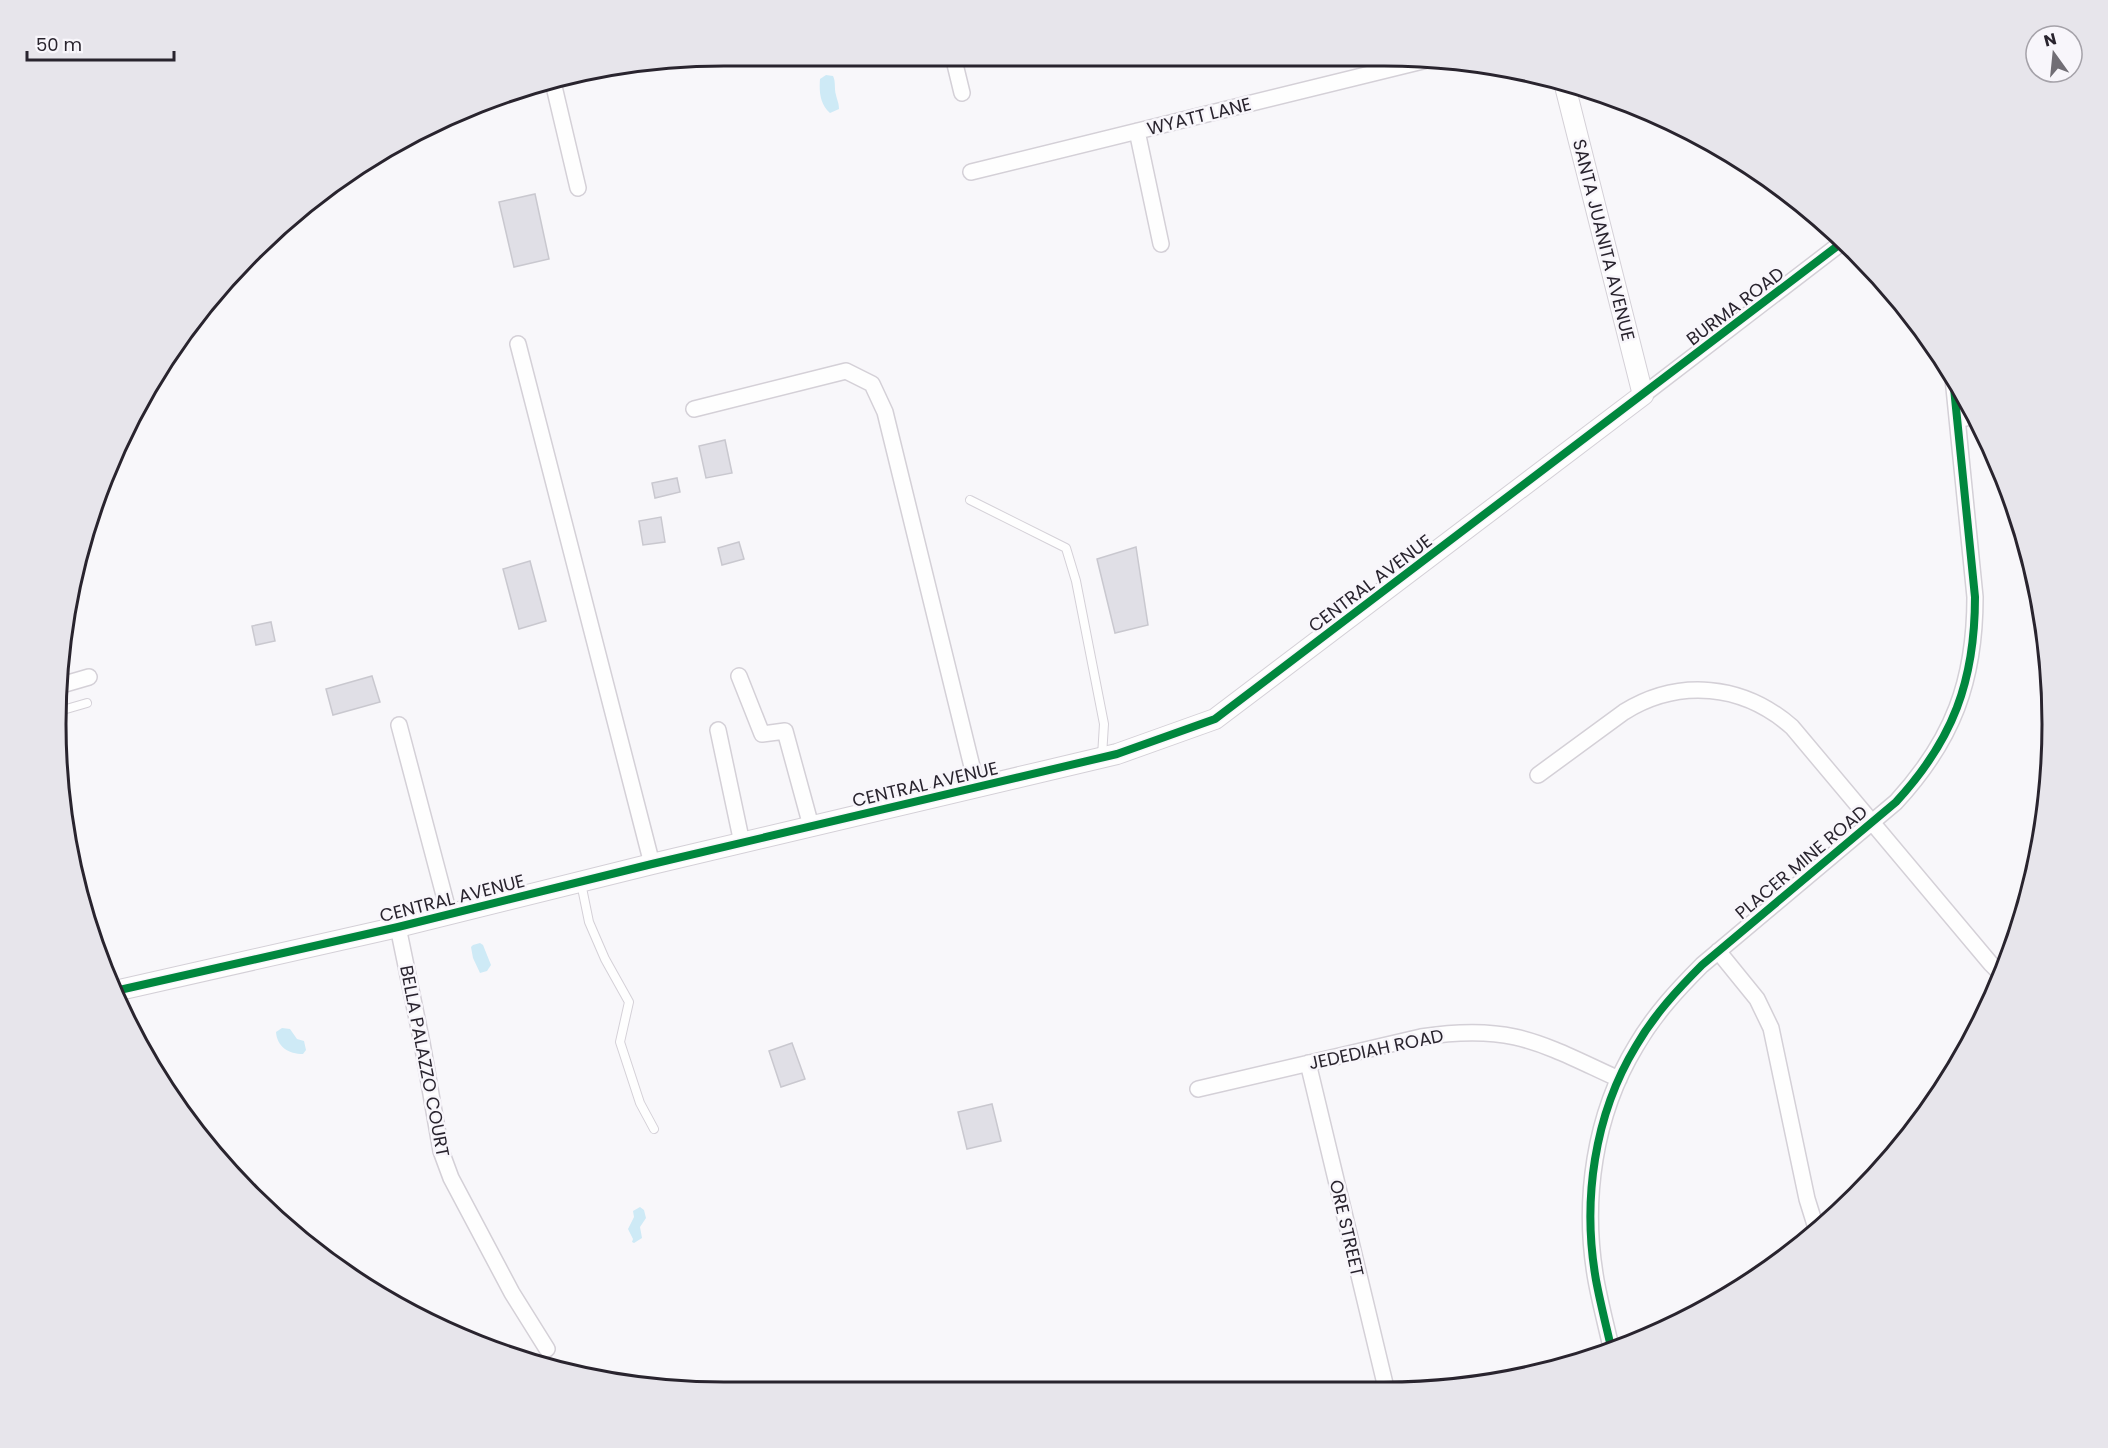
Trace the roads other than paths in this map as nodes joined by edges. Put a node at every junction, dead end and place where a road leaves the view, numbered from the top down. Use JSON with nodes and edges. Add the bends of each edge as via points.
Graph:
{"nodes":[{"id":1,"x":955,"y":66,"type":"edge"},
{"id":2,"x":1401,"y":66,"type":"edge"},
{"id":3,"x":554,"y":88,"type":"edge"},
{"id":4,"x":1567,"y":92,"type":"edge"},
{"id":5,"x":962,"y":93,"type":"dead end"},
{"id":6,"x":1137,"y":131,"type":"junction"},
{"id":7,"x":971,"y":172,"type":"dead end"},
{"id":8,"x":578,"y":188,"type":"dead end"},
{"id":9,"x":1161,"y":244,"type":"dead end"},
{"id":10,"x":1837,"y":247,"type":"edge"},
{"id":11,"x":518,"y":344,"type":"dead end"},
{"id":12,"x":1644,"y":395,"type":"junction"},
{"id":13,"x":1955,"y":398,"type":"edge"},
{"id":14,"x":694,"y":409,"type":"dead end"},
{"id":15,"x":1966,"y":418,"type":"edge"},
{"id":16,"x":1958,"y":420,"type":"junction"},
{"id":17,"x":970,"y":500,"type":"dead end"},
{"id":18,"x":739,"y":676,"type":"dead end"},
{"id":19,"x":89,"y":677,"type":"dead end"},
{"id":20,"x":67,"y":683,"type":"edge"},
{"id":21,"x":87,"y":703,"type":"dead end"},
{"id":22,"x":66,"y":709,"type":"edge"},
{"id":23,"x":399,"y":725,"type":"dead end"},
{"id":24,"x":718,"y":730,"type":"dead end"},
{"id":25,"x":1102,"y":758,"type":"junction"},
{"id":26,"x":1538,"y":776,"type":"dead end"},
{"id":27,"x":977,"y":787,"type":"junction"},
{"id":28,"x":1872,"y":822,"type":"junction"},
{"id":29,"x":811,"y":826,"type":"junction"},
{"id":30,"x":742,"y":843,"type":"junction"},
{"id":31,"x":651,"y":864,"type":"junction"},
{"id":32,"x":581,"y":882,"type":"junction"},
{"id":33,"x":449,"y":914,"type":"junction"},
{"id":34,"x":398,"y":927,"type":"junction"},
{"id":35,"x":1718,"y":951,"type":"junction"},
{"id":36,"x":1995,"y":968,"type":"edge"},
{"id":37,"x":122,"y":989,"type":"edge"},
{"id":38,"x":1308,"y":1063,"type":"junction"},
{"id":39,"x":1619,"y":1078,"type":"junction"},
{"id":40,"x":1198,"y":1089,"type":"dead end"},
{"id":41,"x":654,"y":1129,"type":"dead end"},
{"id":42,"x":1814,"y":1222,"type":"edge"},
{"id":43,"x":1610,"y":1342,"type":"edge"},
{"id":44,"x":547,"y":1349,"type":"dead end"},
{"id":45,"x":1385,"y":1382,"type":"edge"}],
"edges":[{"from":1,"to":5,"type":"street"},
{"from":2,"to":6,"type":"street","name":"WYATT LANE"},
{"from":3,"to":8,"type":"street"},
{"from":4,"to":12,"type":"street","name":"SANTA JUANITA AVENUE"},
{"from":6,"to":7,"type":"street","name":"WYATT LANE"},
{"from":6,"to":9,"type":"street"},
{"from":10,"to":12,"type":"street","name":"BURMA ROAD"},
{"from":11,"to":31,"type":"street"},
{"from":12,"to":25,"type":"street","name":"CENTRAL AVENUE","via":[[1215,719]]},
{"from":13,"to":16,"type":"street","name":"PLACER MINE ROAD"},
{"from":14,"to":27,"type":"street","via":[[846,371],[872,384],[885,412]]},
{"from":15,"to":16,"type":"street"},
{"from":16,"to":28,"type":"street","name":"PLACER MINE ROAD","via":[[1975,597],[1970,667],[1958,708],[1932,758],[1915,781]]},
{"from":17,"to":25,"type":"lane","via":[[1066,548],[1104,724]]},
{"from":18,"to":29,"type":"street","via":[[762,734],[785,730]]},
{"from":19,"to":20,"type":"street"},
{"from":21,"to":22,"type":"lane"},
{"from":23,"to":33,"type":"street"},
{"from":24,"to":30,"type":"street"},
{"from":25,"to":27,"type":"street","name":"CENTRAL AVENUE"},
{"from":26,"to":28,"type":"street","via":[[1636,704],[1680,691],[1718,691],[1758,703],[1782,718]]},
{"from":27,"to":29,"type":"street","name":"CENTRAL AVENUE"},
{"from":28,"to":35,"type":"street","name":"PLACER MINE ROAD"},
{"from":28,"to":36,"type":"street"},
{"from":29,"to":30,"type":"street","name":"CENTRAL AVENUE"},
{"from":30,"to":31,"type":"street","name":"CENTRAL AVENUE"},
{"from":31,"to":32,"type":"street","name":"CENTRAL AVENUE"},
{"from":32,"to":33,"type":"street","name":"CENTRAL AVENUE"},
{"from":32,"to":41,"type":"lane","via":[[589,922],[629,1002],[621,1042],[640,1103]]},
{"from":33,"to":34,"type":"street","name":"CENTRAL AVENUE"},
{"from":34,"to":37,"type":"street","name":"CENTRAL AVENUE"},
{"from":34,"to":44,"type":"street","name":"BELLA PALAZZO COURT","via":[[441,1151],[451,1178],[512,1293]]},
{"from":35,"to":39,"type":"street","name":"PLACER MINE ROAD","via":[[1655,1017]]},
{"from":35,"to":42,"type":"street","via":[[1757,999],[1771,1028]]},
{"from":38,"to":39,"type":"street","name":"JEDEDIAH ROAD","via":[[1421,1037],[1483,1033],[1545,1046]]},
{"from":38,"to":40,"type":"street","name":"JEDEDIAH ROAD"},
{"from":38,"to":45,"type":"street","name":"ORE STREET"},
{"from":39,"to":43,"type":"street","name":"PLACER MINE ROAD","via":[[1603,1122],[1591,1192],[1596,1280]]}]}
